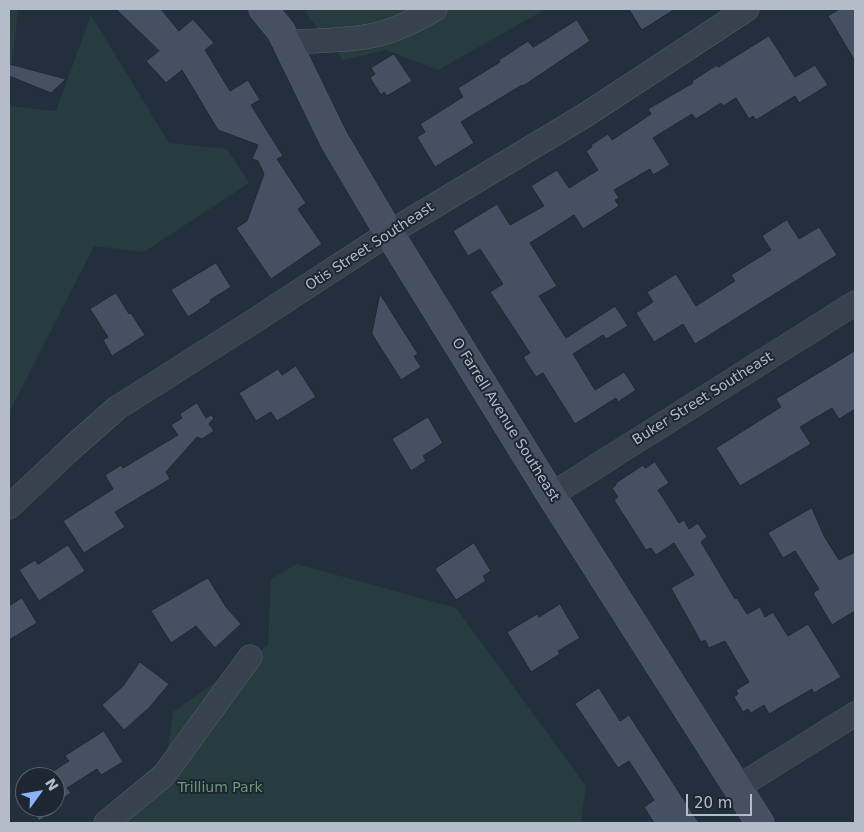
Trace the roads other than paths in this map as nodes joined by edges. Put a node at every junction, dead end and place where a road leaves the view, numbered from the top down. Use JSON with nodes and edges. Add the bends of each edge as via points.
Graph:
{"nodes":[{"id":1,"x":264,"y":9,"type":"edge"},
{"id":2,"x":435,"y":9,"type":"edge"},
{"id":3,"x":747,"y":9,"type":"edge"},
{"id":4,"x":286,"y":42,"type":"junction"},
{"id":5,"x":390,"y":232,"type":"junction"},
{"id":6,"x":855,"y":303,"type":"edge"},
{"id":7,"x":551,"y":495,"type":"junction"},
{"id":8,"x":9,"y":507,"type":"edge"},
{"id":9,"x":250,"y":656,"type":"dead end"},
{"id":10,"x":855,"y":714,"type":"edge"},
{"id":11,"x":738,"y":787,"type":"junction"},
{"id":12,"x":106,"y":823,"type":"edge"},
{"id":13,"x":760,"y":823,"type":"edge"}],
"edges":[{"from":1,"to":4,"type":"street","name":"O Farrell Avenue Southeast"},
{"from":2,"to":4,"type":"street","via":[[414,21],[364,37]]},
{"from":3,"to":5,"type":"street","name":"Otis Street Southeast","via":[[584,116]]},
{"from":4,"to":5,"type":"street","name":"O Farrell Avenue Southeast","via":[[334,140]]},
{"from":5,"to":7,"type":"street","name":"O Farrell Avenue Southeast"},
{"from":5,"to":8,"type":"street","name":"Otis Street Southeast","via":[[117,408]]},
{"from":6,"to":7,"type":"street","name":"Buker Street Southeast"},
{"from":7,"to":11,"type":"street","name":"O Farrell Avenue Southeast"},
{"from":9,"to":12,"type":"street","via":[[164,774]]},
{"from":10,"to":11,"type":"street"},
{"from":11,"to":13,"type":"street","name":"O Farrell Avenue Southeast"}]}
